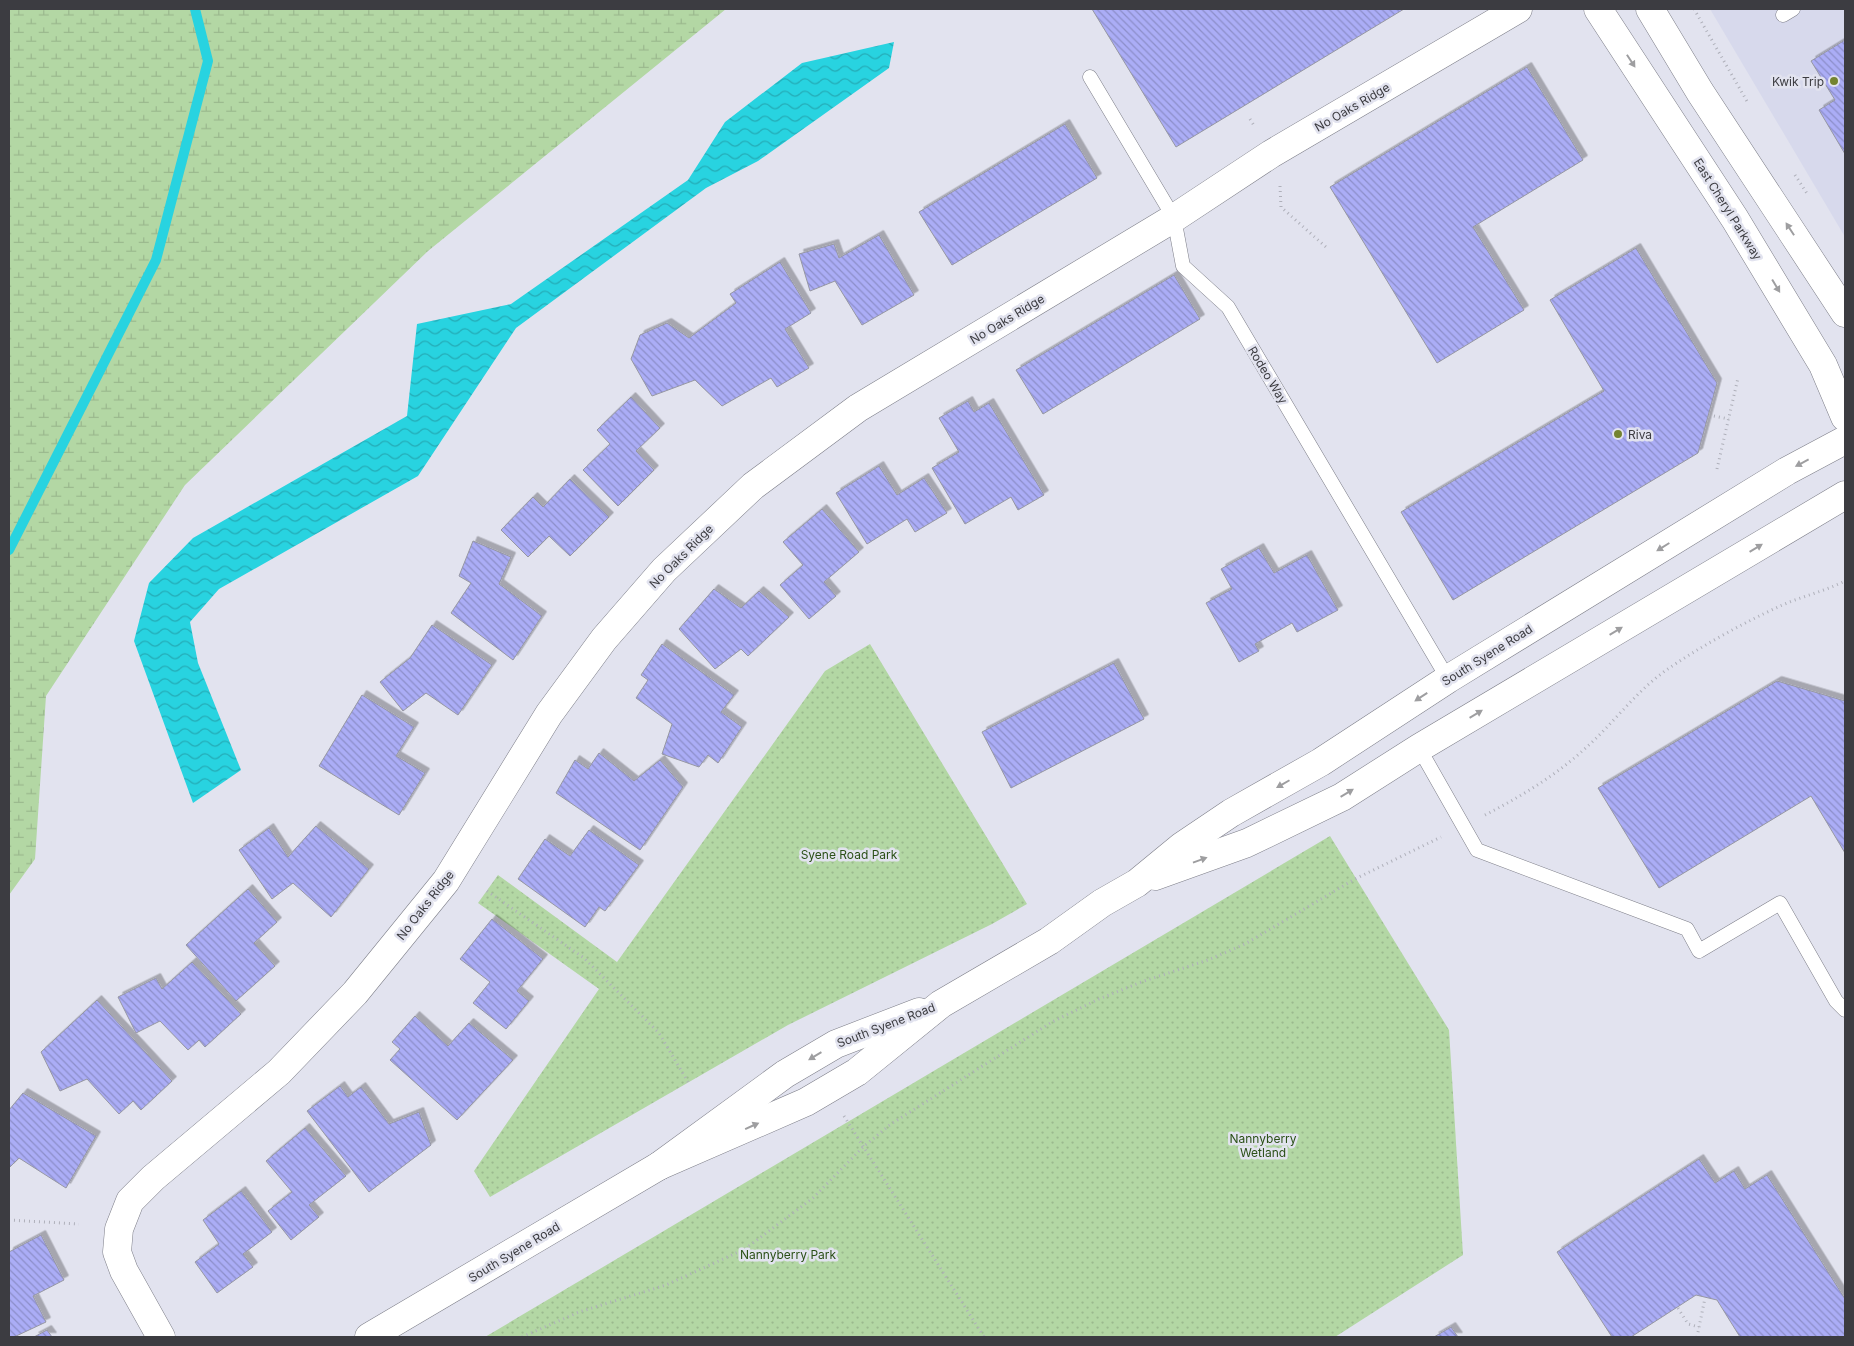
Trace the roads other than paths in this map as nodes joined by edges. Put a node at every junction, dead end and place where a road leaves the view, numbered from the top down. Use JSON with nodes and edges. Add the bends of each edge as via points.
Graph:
{"nodes":[{"id":1,"x":1518,"y":9,"type":"edge"},
{"id":2,"x":1598,"y":9,"type":"edge"},
{"id":3,"x":1650,"y":9,"type":"edge"},
{"id":4,"x":1090,"y":77,"type":"dead end"},
{"id":5,"x":1174,"y":218,"type":"junction"},
{"id":6,"x":1845,"y":313,"type":"edge"},
{"id":7,"x":1845,"y":417,"type":"edge"},
{"id":8,"x":1845,"y":440,"type":"edge"},
{"id":9,"x":1845,"y":495,"type":"edge"},
{"id":10,"x":1448,"y":679,"type":"junction"},
{"id":11,"x":1419,"y":748,"type":"junction"},
{"id":12,"x":1137,"y":883,"type":"junction"},
{"id":13,"x":1845,"y":1010,"type":"edge"},
{"id":14,"x":161,"y":1337,"type":"edge"},
{"id":15,"x":369,"y":1337,"type":"edge"}],
"edges":[{"from":1,"to":5,"type":"street","name":"No Oaks Ridge","via":[[1271,154]]},
{"from":2,"to":7,"type":"street","name":"East Cheryl Parkway","one_way":true,"via":[[1735,218],[1823,365]]},
{"from":6,"to":3,"type":"street","one_way":true,"via":[[1700,92]]},
{"from":4,"to":5,"type":"lane","name":"Rodeo Way"},
{"from":5,"to":10,"type":"lane","name":"Rodeo Way","via":[[1183,266],[1228,307]]},
{"from":5,"to":14,"type":"street","name":"No Oaks Ridge","via":[[850,414],[753,486],[664,570],[604,638],[554,706],[446,881],[355,993],[279,1072],[130,1201],[119,1229],[118,1252],[124,1271]]},
{"from":8,"to":10,"type":"street","name":"South Syene Road","one_way":true,"via":[[1787,471]]},
{"from":11,"to":9,"type":"street","name":"South Syene Road","one_way":true},
{"from":10,"to":12,"type":"street","name":"South Syene Road","one_way":true,"via":[[1321,762],[1231,813],[1182,846]]},
{"from":12,"to":11,"type":"street","name":"South Syene Road","one_way":true,"via":[[1247,843],[1342,797]]},
{"from":11,"to":13,"type":"lane","via":[[1477,850],[1687,929],[1699,951],[1780,903],[1836,1001]]},
{"from":12,"to":15,"type":"street","name":"South Syene Road","via":[[1102,903],[1049,941],[941,1004],[857,1072],[806,1102],[659,1166]]}]}
